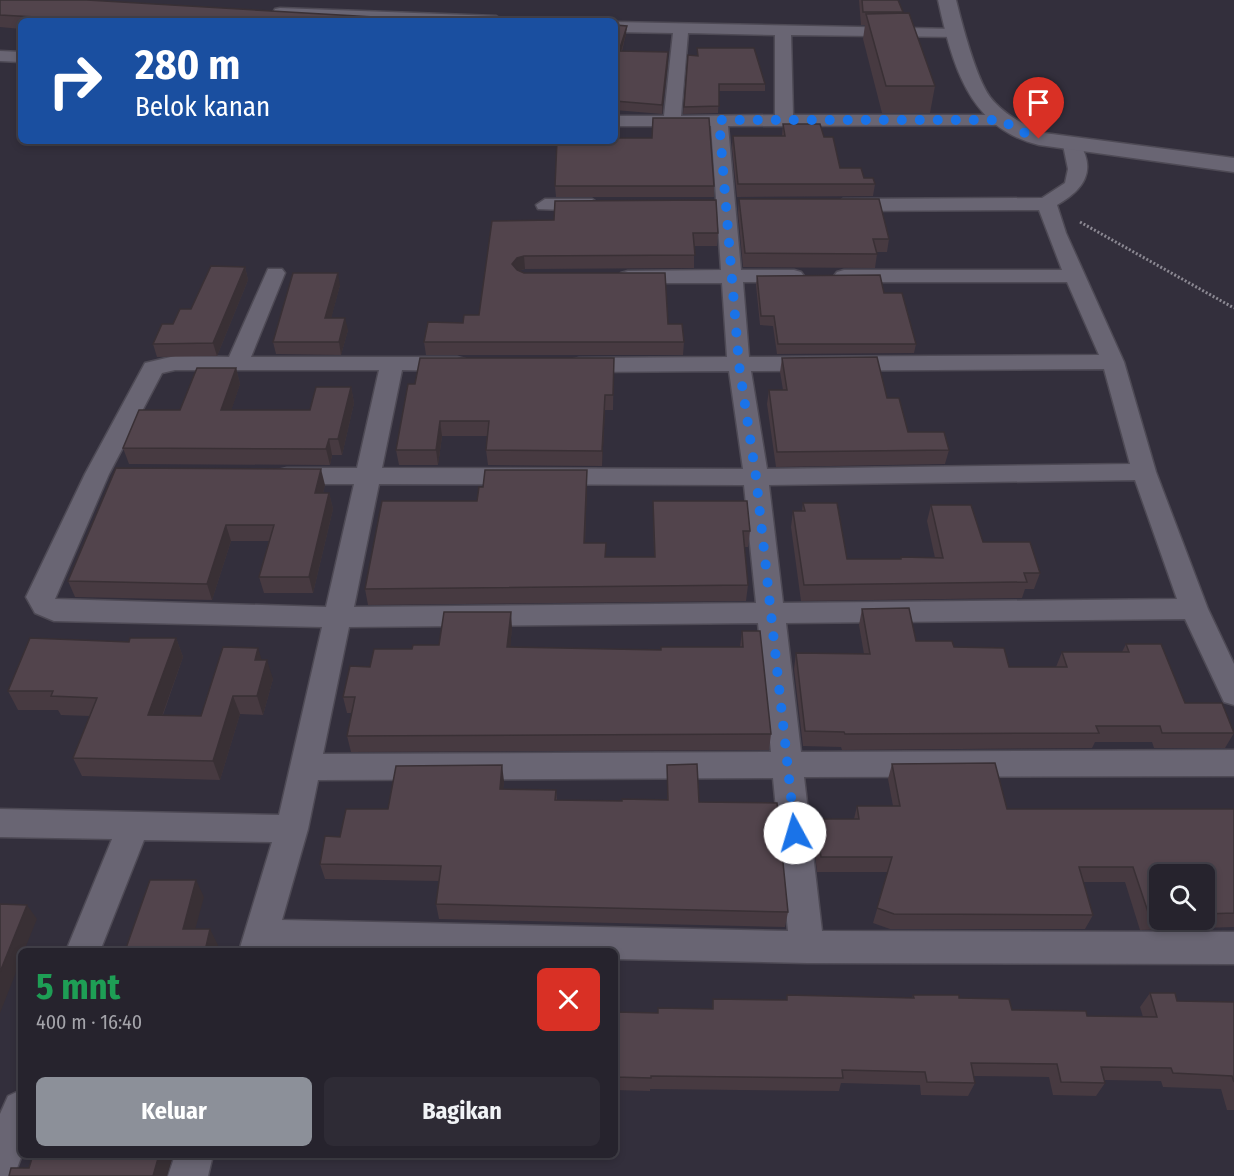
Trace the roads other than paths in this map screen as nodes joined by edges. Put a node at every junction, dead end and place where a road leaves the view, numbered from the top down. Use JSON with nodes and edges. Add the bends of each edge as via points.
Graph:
{"nodes":[{"id":1,"x":947,"y":0,"type":"edge"},
{"id":2,"x":261,"y":11,"type":"edge"},
{"id":3,"x":418,"y":18,"type":"edge"},
{"id":4,"x":618,"y":27,"type":"edge"},
{"id":5,"x":681,"y":30,"type":"junction"},
{"id":6,"x":783,"y":31,"type":"junction"},
{"id":7,"x":955,"y":34,"type":"junction"},
{"id":8,"x":0,"y":56,"type":"edge"},
{"id":9,"x":18,"y":57,"type":"edge"},
{"id":10,"x":672,"y":120,"type":"junction"},
{"id":11,"x":719,"y":120,"type":"junction"},
{"id":12,"x":784,"y":120,"type":"junction"},
{"id":13,"x":1002,"y":120,"type":"junction"},
{"id":14,"x":618,"y":121,"type":"edge"},
{"id":15,"x":1072,"y":145,"type":"junction"},
{"id":16,"x":1234,"y":165,"type":"edge"},
{"id":17,"x":1047,"y":204,"type":"junction"},
{"id":18,"x":545,"y":205,"type":"dead end"},
{"id":19,"x":617,"y":205,"type":"edge"},
{"id":20,"x":820,"y":205,"type":"edge"},
{"id":21,"x":275,"y":273,"type":"dead end"},
{"id":22,"x":731,"y":276,"type":"junction"},
{"id":23,"x":1077,"y":276,"type":"junction"},
{"id":24,"x":605,"y":277,"type":"edge"},
{"id":25,"x":1113,"y":362,"type":"junction"},
{"id":26,"x":237,"y":364,"type":"junction"},
{"id":27,"x":392,"y":364,"type":"junction"},
{"id":28,"x":476,"y":364,"type":"edge"},
{"id":29,"x":559,"y":365,"type":"edge"},
{"id":30,"x":739,"y":365,"type":"junction"},
{"id":31,"x":1144,"y":472,"type":"junction"},
{"id":32,"x":263,"y":476,"type":"edge"},
{"id":33,"x":369,"y":476,"type":"junction"},
{"id":34,"x":756,"y":477,"type":"junction"},
{"id":35,"x":1194,"y":609,"type":"junction"},
{"id":36,"x":771,"y":613,"type":"junction"},
{"id":37,"x":338,"y":617,"type":"junction"},
{"id":38,"x":1234,"y":694,"type":"edge"},
{"id":39,"x":1234,"y":762,"type":"edge"},
{"id":40,"x":788,"y":765,"type":"junction"},
{"id":41,"x":306,"y":767,"type":"junction"},
{"id":42,"x":0,"y":823,"type":"edge"},
{"id":43,"x":133,"y":826,"type":"junction"},
{"id":44,"x":292,"y":829,"type":"junction"},
{"id":45,"x":258,"y":943,"type":"edge"},
{"id":46,"x":807,"y":947,"type":"junction"},
{"id":47,"x":84,"y":948,"type":"edge"},
{"id":48,"x":1234,"y":948,"type":"edge"},
{"id":49,"x":18,"y":1117,"type":"edge"},
{"id":50,"x":193,"y":1158,"type":"edge"},
{"id":51,"x":0,"y":1162,"type":"edge"},
{"id":52,"x":188,"y":1176,"type":"edge"}],
"edges":[{"from":1,"to":7,"type":"street"},
{"from":2,"to":3,"type":"street"},
{"from":4,"to":5,"type":"street"},
{"from":5,"to":6,"type":"street"},
{"from":5,"to":10,"type":"street"},
{"from":6,"to":7,"type":"street"},
{"from":6,"to":12,"type":"street"},
{"from":7,"to":13,"type":"street","via":[[980,98]]},
{"from":8,"to":9,"type":"street"},
{"from":10,"to":11,"type":"street"},
{"from":10,"to":14,"type":"street"},
{"from":11,"to":12,"type":"street"},
{"from":11,"to":22,"type":"street"},
{"from":12,"to":13,"type":"street"},
{"from":13,"to":15,"type":"street","via":[[1039,139]]},
{"from":15,"to":16,"type":"street"},
{"from":15,"to":17,"type":"street","via":[[1078,173],[1075,183]]},
{"from":17,"to":20,"type":"street"},
{"from":17,"to":23,"type":"street"},
{"from":18,"to":19,"type":"street"},
{"from":21,"to":26,"type":"street"},
{"from":22,"to":23,"type":"street"},
{"from":22,"to":24,"type":"street"},
{"from":22,"to":30,"type":"street"},
{"from":23,"to":25,"type":"street"},
{"from":25,"to":30,"type":"street"},
{"from":25,"to":31,"type":"street"},
{"from":26,"to":27,"type":"street"},
{"from":26,"to":37,"type":"street","via":[[175,363],[153,368],[109,474],[40,597],[54,611]]},
{"from":27,"to":28,"type":"street"},
{"from":27,"to":33,"type":"street"},
{"from":29,"to":30,"type":"street"},
{"from":30,"to":34,"type":"street"},
{"from":31,"to":34,"type":"street"},
{"from":31,"to":35,"type":"street"},
{"from":32,"to":33,"type":"street"},
{"from":33,"to":34,"type":"street"},
{"from":33,"to":37,"type":"street"},
{"from":34,"to":36,"type":"street"},
{"from":35,"to":36,"type":"street"},
{"from":35,"to":38,"type":"street"},
{"from":36,"to":37,"type":"street"},
{"from":36,"to":40,"type":"street"},
{"from":37,"to":41,"type":"street"},
{"from":39,"to":40,"type":"street"},
{"from":40,"to":41,"type":"street"},
{"from":40,"to":46,"type":"street"},
{"from":41,"to":44,"type":"street"},
{"from":42,"to":43,"type":"street"},
{"from":43,"to":44,"type":"street"},
{"from":43,"to":47,"type":"street"},
{"from":44,"to":45,"type":"street"},
{"from":45,"to":46,"type":"street"},
{"from":46,"to":48,"type":"street"},
{"from":49,"to":51,"type":"street"},
{"from":50,"to":52,"type":"street"}]}
